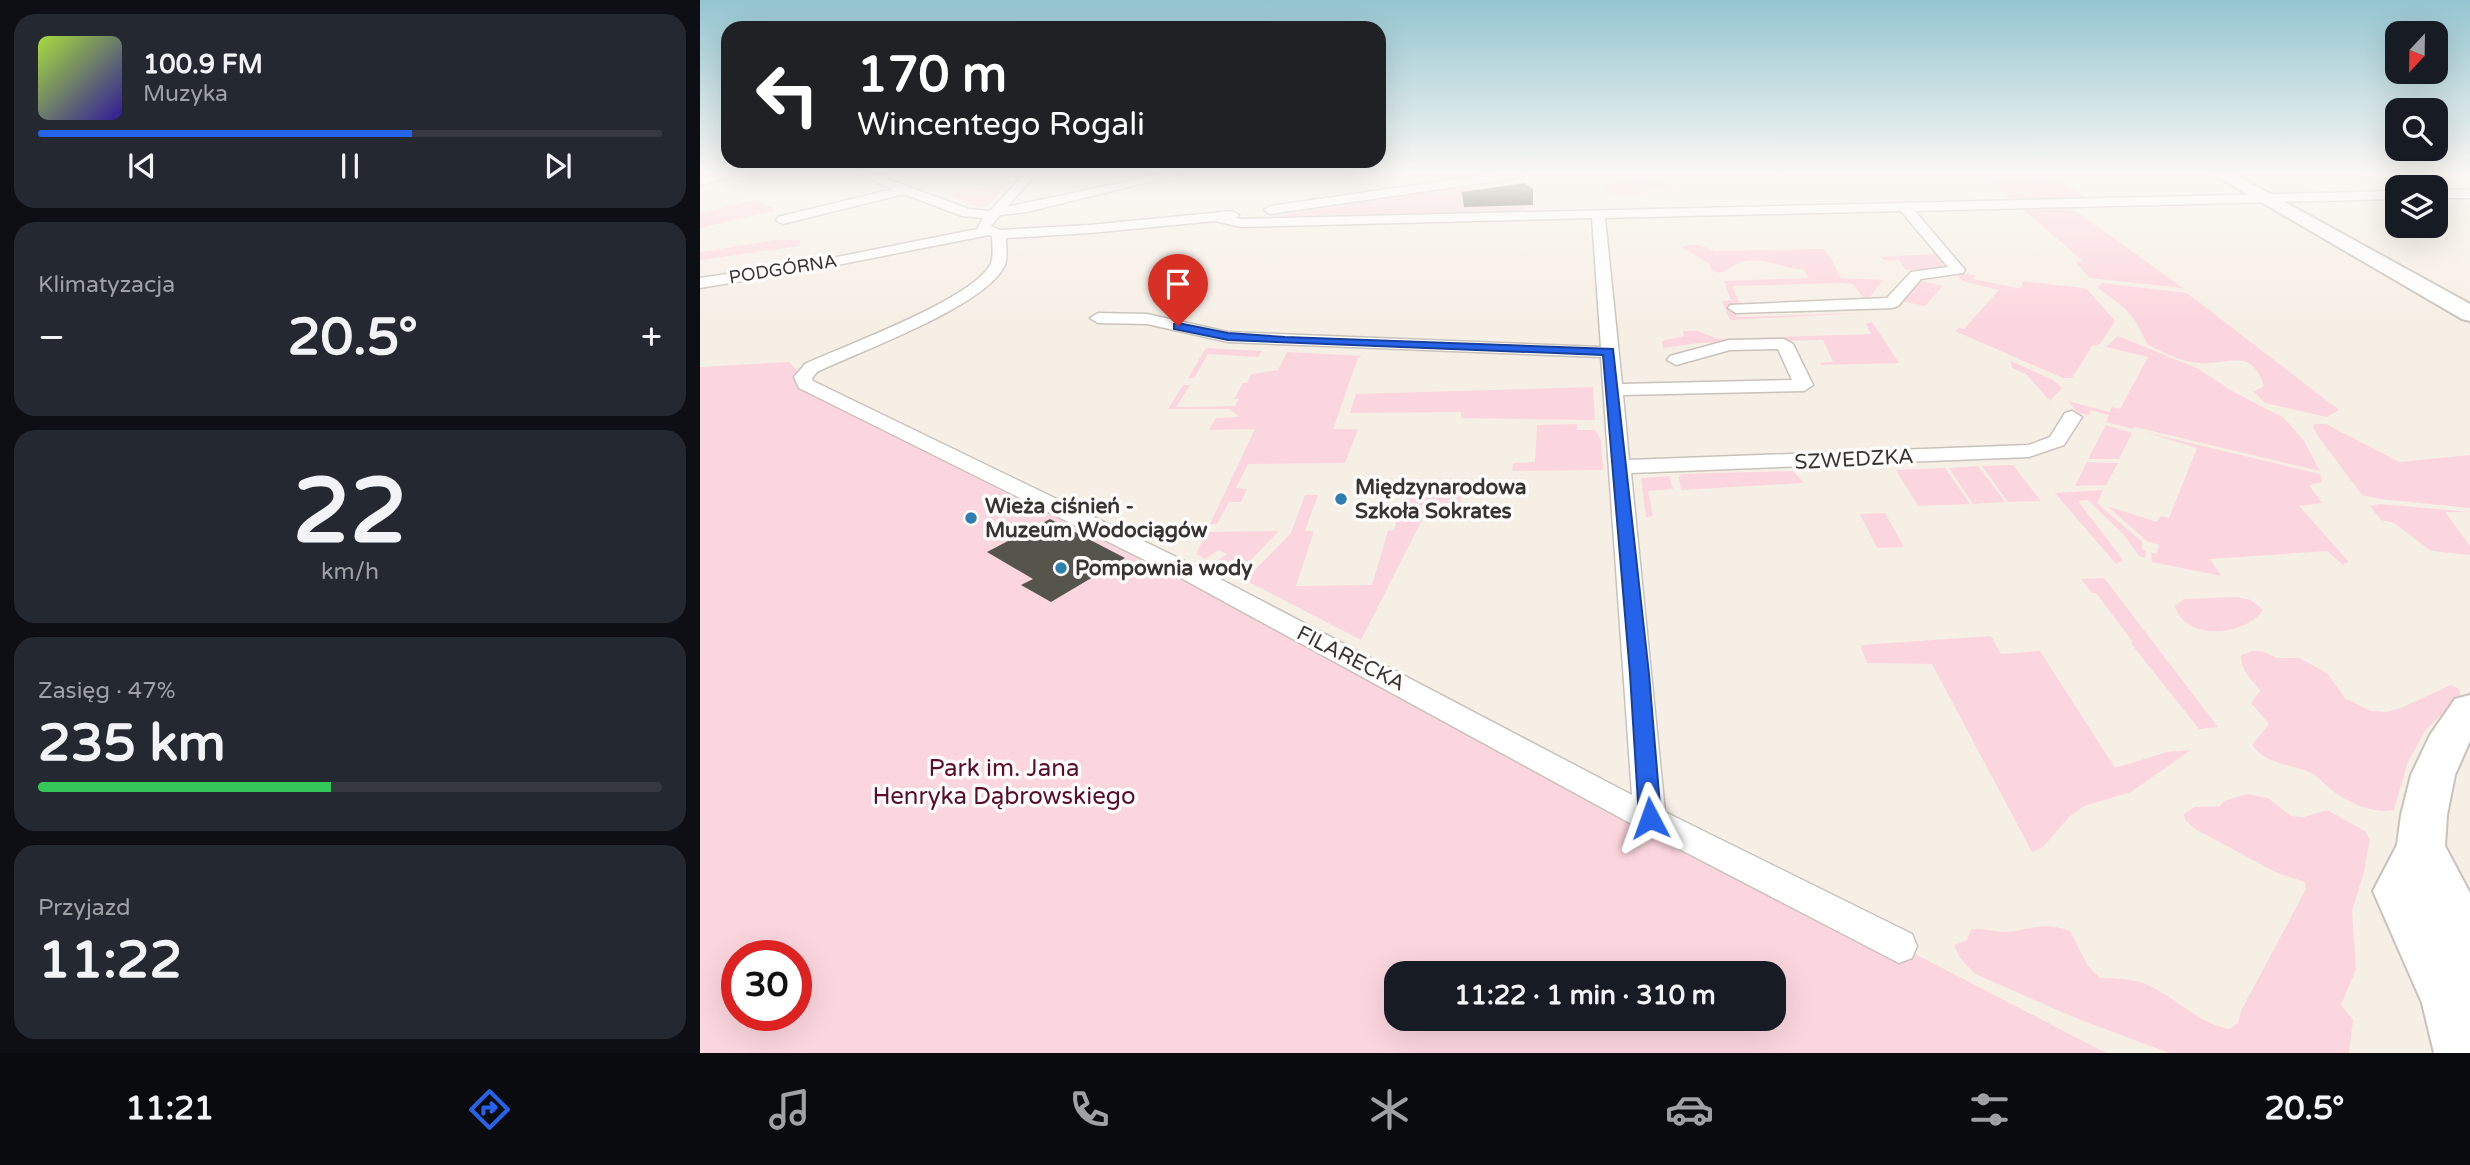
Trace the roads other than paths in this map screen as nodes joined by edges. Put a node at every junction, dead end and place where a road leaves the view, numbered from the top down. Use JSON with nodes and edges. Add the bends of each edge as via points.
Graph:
{"nodes":[{"id":1,"x":986,"y":223,"type":"edge"},
{"id":2,"x":1164,"y":223,"type":"edge"},
{"id":3,"x":1599,"y":223,"type":"edge"},
{"id":4,"x":1919,"y":223,"type":"edge"},
{"id":5,"x":2309,"y":223,"type":"edge"},
{"id":6,"x":994,"y":232,"type":"junction"},
{"id":7,"x":700,"y":283,"type":"edge"},
{"id":8,"x":1736,"y":308,"type":"dead end"},
{"id":9,"x":2470,"y":314,"type":"edge"},
{"id":10,"x":1098,"y":318,"type":"dead end"},
{"id":11,"x":1609,"y":352,"type":"junction"},
{"id":12,"x":1676,"y":360,"type":"dead end"},
{"id":13,"x":1612,"y":390,"type":"junction"},
{"id":14,"x":2072,"y":417,"type":"dead end"},
{"id":15,"x":1619,"y":467,"type":"junction"},
{"id":16,"x":2470,"y":710,"type":"edge"},
{"id":17,"x":1650,"y":818,"type":"junction"},
{"id":18,"x":1899,"y":946,"type":"dead end"},
{"id":19,"x":2463,"y":1053,"type":"edge"}],
"edges":[{"from":1,"to":6,"type":"street","via":[[984,229]]},
{"from":2,"to":6,"type":"street","name":"PODGÓRNA"},
{"from":3,"to":11,"type":"street"},
{"from":4,"to":8,"type":"street","via":[[1958,268],[1914,276],[1892,303]]},
{"from":5,"to":9,"type":"street"},
{"from":6,"to":7,"type":"street","name":"PODGÓRNA"},
{"from":6,"to":17,"type":"street","name":"FILARECKA","via":[[999,262],[978,287],[816,365],[803,377],[805,384],[1190,573]]},
{"from":10,"to":11,"type":"street","via":[[1147,319],[1221,336],[1285,341]]},
{"from":11,"to":13,"type":"street"},
{"from":12,"to":13,"type":"street","via":[[1729,345],[1784,344],[1804,385]]},
{"from":13,"to":15,"type":"street"},
{"from":14,"to":15,"type":"street","name":"SZWEDZKA","via":[[2058,442],[2029,451]]},
{"from":15,"to":17,"type":"street"},
{"from":16,"to":19,"type":"street","via":[[2451,735],[2433,775],[2421,847],[2398,891],[2448,1002]]},
{"from":17,"to":18,"type":"street","name":"FILARECKA"}]}
